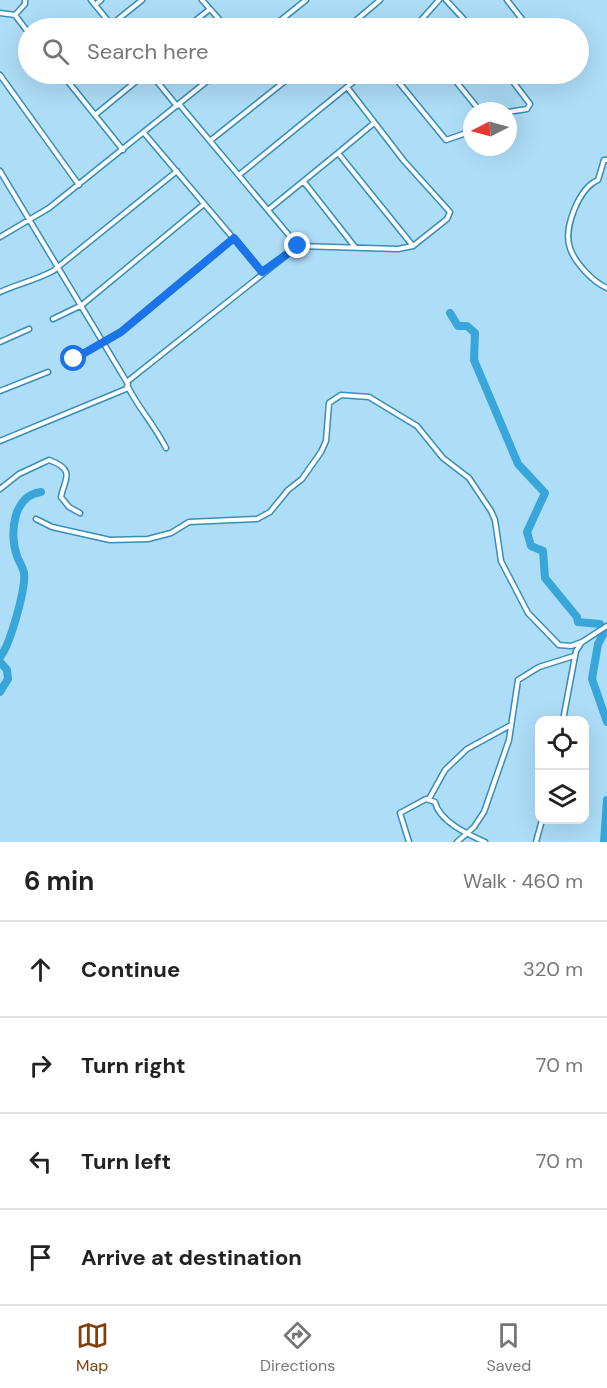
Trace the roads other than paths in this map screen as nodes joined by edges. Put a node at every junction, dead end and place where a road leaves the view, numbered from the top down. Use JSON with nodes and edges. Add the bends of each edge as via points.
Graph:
{"nodes":[{"id":1,"x":25,"y":0,"type":"edge"},
{"id":2,"x":91,"y":0,"type":"edge"},
{"id":3,"x":101,"y":0,"type":"edge"},
{"id":4,"x":142,"y":0,"type":"edge"},
{"id":5,"x":202,"y":0,"type":"edge"},
{"id":6,"x":306,"y":0,"type":"edge"},
{"id":7,"x":380,"y":0,"type":"edge"},
{"id":8,"x":439,"y":0,"type":"edge"},
{"id":9,"x":446,"y":0,"type":"edge"},
{"id":10,"x":510,"y":1,"type":"edge"},
{"id":11,"x":95,"y":5,"type":"junction"},
{"id":12,"x":210,"y":9,"type":"junction"},
{"id":13,"x":0,"y":13,"type":"edge"},
{"id":14,"x":15,"y":15,"type":"junction"},
{"id":15,"x":105,"y":18,"type":"edge"},
{"id":16,"x":122,"y":18,"type":"edge"},
{"id":17,"x":199,"y":18,"type":"edge"},
{"id":18,"x":218,"y":18,"type":"edge"},
{"id":19,"x":284,"y":18,"type":"edge"},
{"id":20,"x":359,"y":18,"type":"edge"},
{"id":21,"x":423,"y":18,"type":"edge"},
{"id":22,"x":463,"y":18,"type":"edge"},
{"id":23,"x":522,"y":18,"type":"edge"},
{"id":24,"x":18,"y":19,"type":"edge"},
{"id":25,"x":0,"y":75,"type":"edge"},
{"id":26,"x":71,"y":84,"type":"edge"},
{"id":27,"x":134,"y":84,"type":"edge"},
{"id":28,"x":160,"y":84,"type":"edge"},
{"id":29,"x":204,"y":84,"type":"edge"},
{"id":30,"x":282,"y":84,"type":"edge"},
{"id":31,"x":351,"y":84,"type":"edge"},
{"id":32,"x":400,"y":84,"type":"edge"},
{"id":33,"x":458,"y":84,"type":"edge"},
{"id":34,"x":514,"y":84,"type":"edge"},
{"id":35,"x":347,"y":87,"type":"junction"},
{"id":36,"x":473,"y":102,"type":"edge"},
{"id":37,"x":178,"y":105,"type":"junction"},
{"id":38,"x":517,"y":111,"type":"edge"},
{"id":39,"x":95,"y":115,"type":"junction"},
{"id":40,"x":375,"y":123,"type":"junction"},
{"id":41,"x":144,"y":133,"type":"junction"},
{"id":42,"x":463,"y":133,"type":"edge"},
{"id":43,"x":211,"y":141,"type":"junction"},
{"id":44,"x":123,"y":150,"type":"junction"},
{"id":45,"x":338,"y":153,"type":"junction"},
{"id":46,"x":607,"y":160,"type":"edge"},
{"id":47,"x":0,"y":171,"type":"edge"},
{"id":48,"x":177,"y":171,"type":"junction"},
{"id":49,"x":239,"y":175,"type":"junction"},
{"id":50,"x":4,"y":181,"type":"junction"},
{"id":51,"x":304,"y":182,"type":"junction"},
{"id":52,"x":0,"y":185,"type":"edge"},
{"id":53,"x":79,"y":185,"type":"junction"},
{"id":54,"x":204,"y":204,"type":"junction"},
{"id":55,"x":268,"y":210,"type":"junction"},
{"id":56,"x":30,"y":220,"type":"junction"},
{"id":57,"x":0,"y":237,"type":"edge"},
{"id":58,"x":234,"y":238,"type":"junction"},
{"id":59,"x":298,"y":246,"type":"junction"},
{"id":60,"x":413,"y":246,"type":"junction"},
{"id":61,"x":356,"y":248,"type":"junction"},
{"id":62,"x":58,"y":267,"type":"junction"},
{"id":63,"x":262,"y":272,"type":"junction"},
{"id":64,"x":607,"y":288,"type":"edge"},
{"id":65,"x":0,"y":292,"type":"edge"},
{"id":66,"x":82,"y":305,"type":"junction"},
{"id":67,"x":53,"y":319,"type":"dead end"},
{"id":68,"x":29,"y":329,"type":"dead end"},
{"id":69,"x":0,"y":342,"type":"edge"},
{"id":70,"x":104,"y":343,"type":"junction"},
{"id":71,"x":74,"y":359,"type":"dead end"},
{"id":72,"x":48,"y":372,"type":"dead end"},
{"id":73,"x":128,"y":384,"type":"junction"},
{"id":74,"x":0,"y":391,"type":"edge"},
{"id":75,"x":0,"y":441,"type":"edge"},
{"id":76,"x":166,"y":448,"type":"dead end"},
{"id":77,"x":0,"y":489,"type":"edge"},
{"id":78,"x":80,"y":513,"type":"dead end"},
{"id":79,"x":36,"y":519,"type":"dead end"},
{"id":80,"x":607,"y":626,"type":"edge"},
{"id":81,"x":582,"y":642,"type":"junction"},
{"id":82,"x":574,"y":656,"type":"junction"},
{"id":83,"x":563,"y":716,"type":"edge"},
{"id":84,"x":512,"y":724,"type":"junction"},
{"id":85,"x":429,"y":799,"type":"junction"},
{"id":86,"x":541,"y":824,"type":"edge"},
{"id":87,"x":467,"y":833,"type":"junction"},
{"id":88,"x":409,"y":842,"type":"edge"},
{"id":89,"x":457,"y":842,"type":"edge"},
{"id":90,"x":485,"y":842,"type":"edge"},
{"id":91,"x":536,"y":842,"type":"edge"}],
"edges":[{"from":1,"to":14,"type":"street"},
{"from":2,"to":11,"type":"street"},
{"from":3,"to":11,"type":"street"},
{"from":4,"to":16,"type":"street"},
{"from":5,"to":12,"type":"street"},
{"from":6,"to":19,"type":"street"},
{"from":7,"to":20,"type":"street"},
{"from":8,"to":21,"type":"street"},
{"from":9,"to":22,"type":"street"},
{"from":10,"to":23,"type":"street"},
{"from":11,"to":15,"type":"street"},
{"from":12,"to":17,"type":"street"},
{"from":12,"to":18,"type":"street"},
{"from":13,"to":14,"type":"street"},
{"from":14,"to":24,"type":"street"},
{"from":25,"to":53,"type":"street"},
{"from":26,"to":39,"type":"street"},
{"from":27,"to":39,"type":"street"},
{"from":28,"to":37,"type":"street"},
{"from":29,"to":37,"type":"street"},
{"from":30,"to":43,"type":"street"},
{"from":31,"to":35,"type":"street"},
{"from":32,"to":42,"type":"street","via":[[446,140]]},
{"from":33,"to":36,"type":"street"},
{"from":34,"to":38,"type":"street","via":[[530,105]]},
{"from":35,"to":40,"type":"street"},
{"from":35,"to":49,"type":"street"},
{"from":37,"to":41,"type":"street"},
{"from":37,"to":43,"type":"street"},
{"from":39,"to":44,"type":"street"},
{"from":40,"to":45,"type":"street"},
{"from":40,"to":60,"type":"street","via":[[450,212],[447,219]]},
{"from":41,"to":44,"type":"street"},
{"from":41,"to":48,"type":"street"},
{"from":43,"to":49,"type":"street"},
{"from":44,"to":53,"type":"street"},
{"from":45,"to":51,"type":"street"},
{"from":45,"to":60,"type":"street"},
{"from":46,"to":64,"type":"street","via":[[599,178],[588,184],[579,198],[569,234],[570,249],[578,263]]},
{"from":47,"to":50,"type":"street"},
{"from":48,"to":54,"type":"street"},
{"from":48,"to":62,"type":"street"},
{"from":49,"to":55,"type":"street"},
{"from":50,"to":52,"type":"street"},
{"from":50,"to":56,"type":"street"},
{"from":51,"to":55,"type":"street"},
{"from":51,"to":61,"type":"street"},
{"from":53,"to":56,"type":"street"},
{"from":54,"to":58,"type":"street"},
{"from":54,"to":66,"type":"street"},
{"from":55,"to":59,"type":"street"},
{"from":56,"to":57,"type":"street"},
{"from":56,"to":62,"type":"street"},
{"from":58,"to":63,"type":"street"},
{"from":58,"to":70,"type":"street"},
{"from":59,"to":61,"type":"street"},
{"from":59,"to":63,"type":"street"},
{"from":60,"to":61,"type":"street"},
{"from":62,"to":65,"type":"street"},
{"from":62,"to":66,"type":"street"},
{"from":63,"to":73,"type":"street"},
{"from":66,"to":67,"type":"street"},
{"from":66,"to":70,"type":"street"},
{"from":68,"to":69,"type":"street"},
{"from":70,"to":71,"type":"street"},
{"from":70,"to":73,"type":"street"},
{"from":72,"to":74,"type":"street"},
{"from":73,"to":75,"type":"street"},
{"from":73,"to":76,"type":"street"},
{"from":77,"to":78,"type":"street","via":[[26,470],[49,460],[67,474],[61,497]]},
{"from":79,"to":81,"type":"street","via":[[52,527],[110,540],[148,539],[171,533],[189,522],[257,519],[270,512],[302,479],[321,452],[326,441],[329,403],[341,395],[369,397],[417,426],[443,458],[469,478],[495,520],[501,561],[523,606],[539,627],[559,645]]},
{"from":80,"to":81,"type":"street"},
{"from":81,"to":82,"type":"street"},
{"from":82,"to":83,"type":"street"},
{"from":82,"to":84,"type":"street","via":[[519,678]]},
{"from":84,"to":85,"type":"street","via":[[467,749],[445,770]]},
{"from":84,"to":87,"type":"street","via":[[484,812]]},
{"from":85,"to":87,"type":"street","via":[[435,802],[438,813]]},
{"from":85,"to":88,"type":"street","via":[[401,811]]},
{"from":86,"to":91,"type":"street"},
{"from":87,"to":89,"type":"street"},
{"from":87,"to":90,"type":"street"}]}
